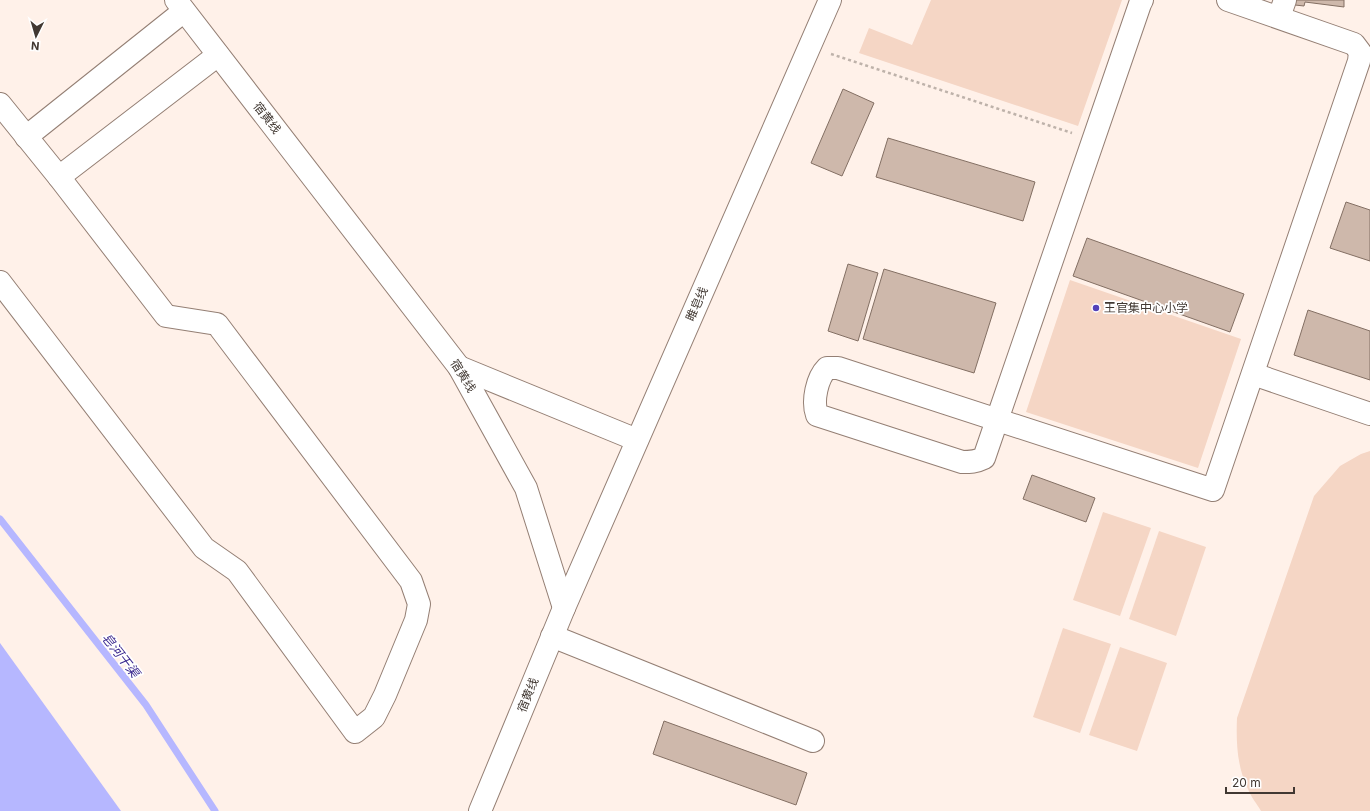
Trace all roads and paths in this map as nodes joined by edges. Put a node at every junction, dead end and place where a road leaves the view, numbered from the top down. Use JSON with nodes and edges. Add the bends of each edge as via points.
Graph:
{"nodes":[{"id":1,"x":830,"y":0,"type":"edge"},
{"id":2,"x":1142,"y":0,"type":"edge"},
{"id":3,"x":1234,"y":1,"type":"edge"},
{"id":4,"x":180,"y":5,"type":"edge"},
{"id":5,"x":1282,"y":9,"type":"edge"},
{"id":6,"x":809,"y":47,"type":"junction"},
{"id":7,"x":1365,"y":47,"type":"edge"},
{"id":8,"x":218,"y":55,"type":"junction"},
{"id":9,"x":0,"y":104,"type":"edge"},
{"id":10,"x":26,"y":137,"type":"junction"},
{"id":11,"x":1093,"y":140,"type":"junction"},
{"id":12,"x":59,"y":177,"type":"junction"},
{"id":13,"x":0,"y":282,"type":"edge"},
{"id":14,"x":459,"y":367,"type":"junction"},
{"id":15,"x":1253,"y":374,"type":"junction"},
{"id":16,"x":1370,"y":414,"type":"edge"},
{"id":17,"x":997,"y":420,"type":"junction"},
{"id":18,"x":637,"y":440,"type":"junction"},
{"id":19,"x":564,"y":608,"type":"junction"},
{"id":20,"x":552,"y":636,"type":"junction"},
{"id":21,"x":813,"y":741,"type":"dead end"},
{"id":22,"x":480,"y":811,"type":"edge"}],
"edges":[{"from":1,"to":6,"type":"main road","name":"睢皂线"},
{"from":2,"to":11,"type":"main road"},
{"from":3,"to":5,"type":"main road"},
{"from":4,"to":8,"type":"main road","name":"宿黄线"},
{"from":4,"to":10,"type":"main road"},
{"from":5,"to":7,"type":"main road"},
{"from":6,"to":11,"type":"path"},
{"from":6,"to":18,"type":"main road","name":"睢皂线"},
{"from":7,"to":15,"type":"main road","via":[[1358,61]]},
{"from":8,"to":12,"type":"main road"},
{"from":8,"to":14,"type":"main road","name":"宿黄线"},
{"from":9,"to":10,"type":"main road"},
{"from":10,"to":12,"type":"main road"},
{"from":11,"to":17,"type":"main road"},
{"from":12,"to":13,"type":"main road","via":[[166,316],[217,324],[411,581],[419,604],[416,620],[374,717],[355,732],[237,572],[204,548]]},
{"from":14,"to":18,"type":"main road"},
{"from":14,"to":19,"type":"main road","name":"宿黄线","via":[[526,488]]},
{"from":15,"to":16,"type":"main road"},
{"from":15,"to":17,"type":"main road","via":[[1214,490]]},
{"from":17,"to":17,"type":"main road","via":[[984,458],[962,462],[816,415],[814,403],[822,373],[827,368],[838,368]]},
{"from":18,"to":19,"type":"main road","name":"睢皂线"},
{"from":19,"to":20,"type":"main road","name":"宿黄线"},
{"from":20,"to":21,"type":"main road"},
{"from":20,"to":22,"type":"main road","name":"宿黄线"}]}
